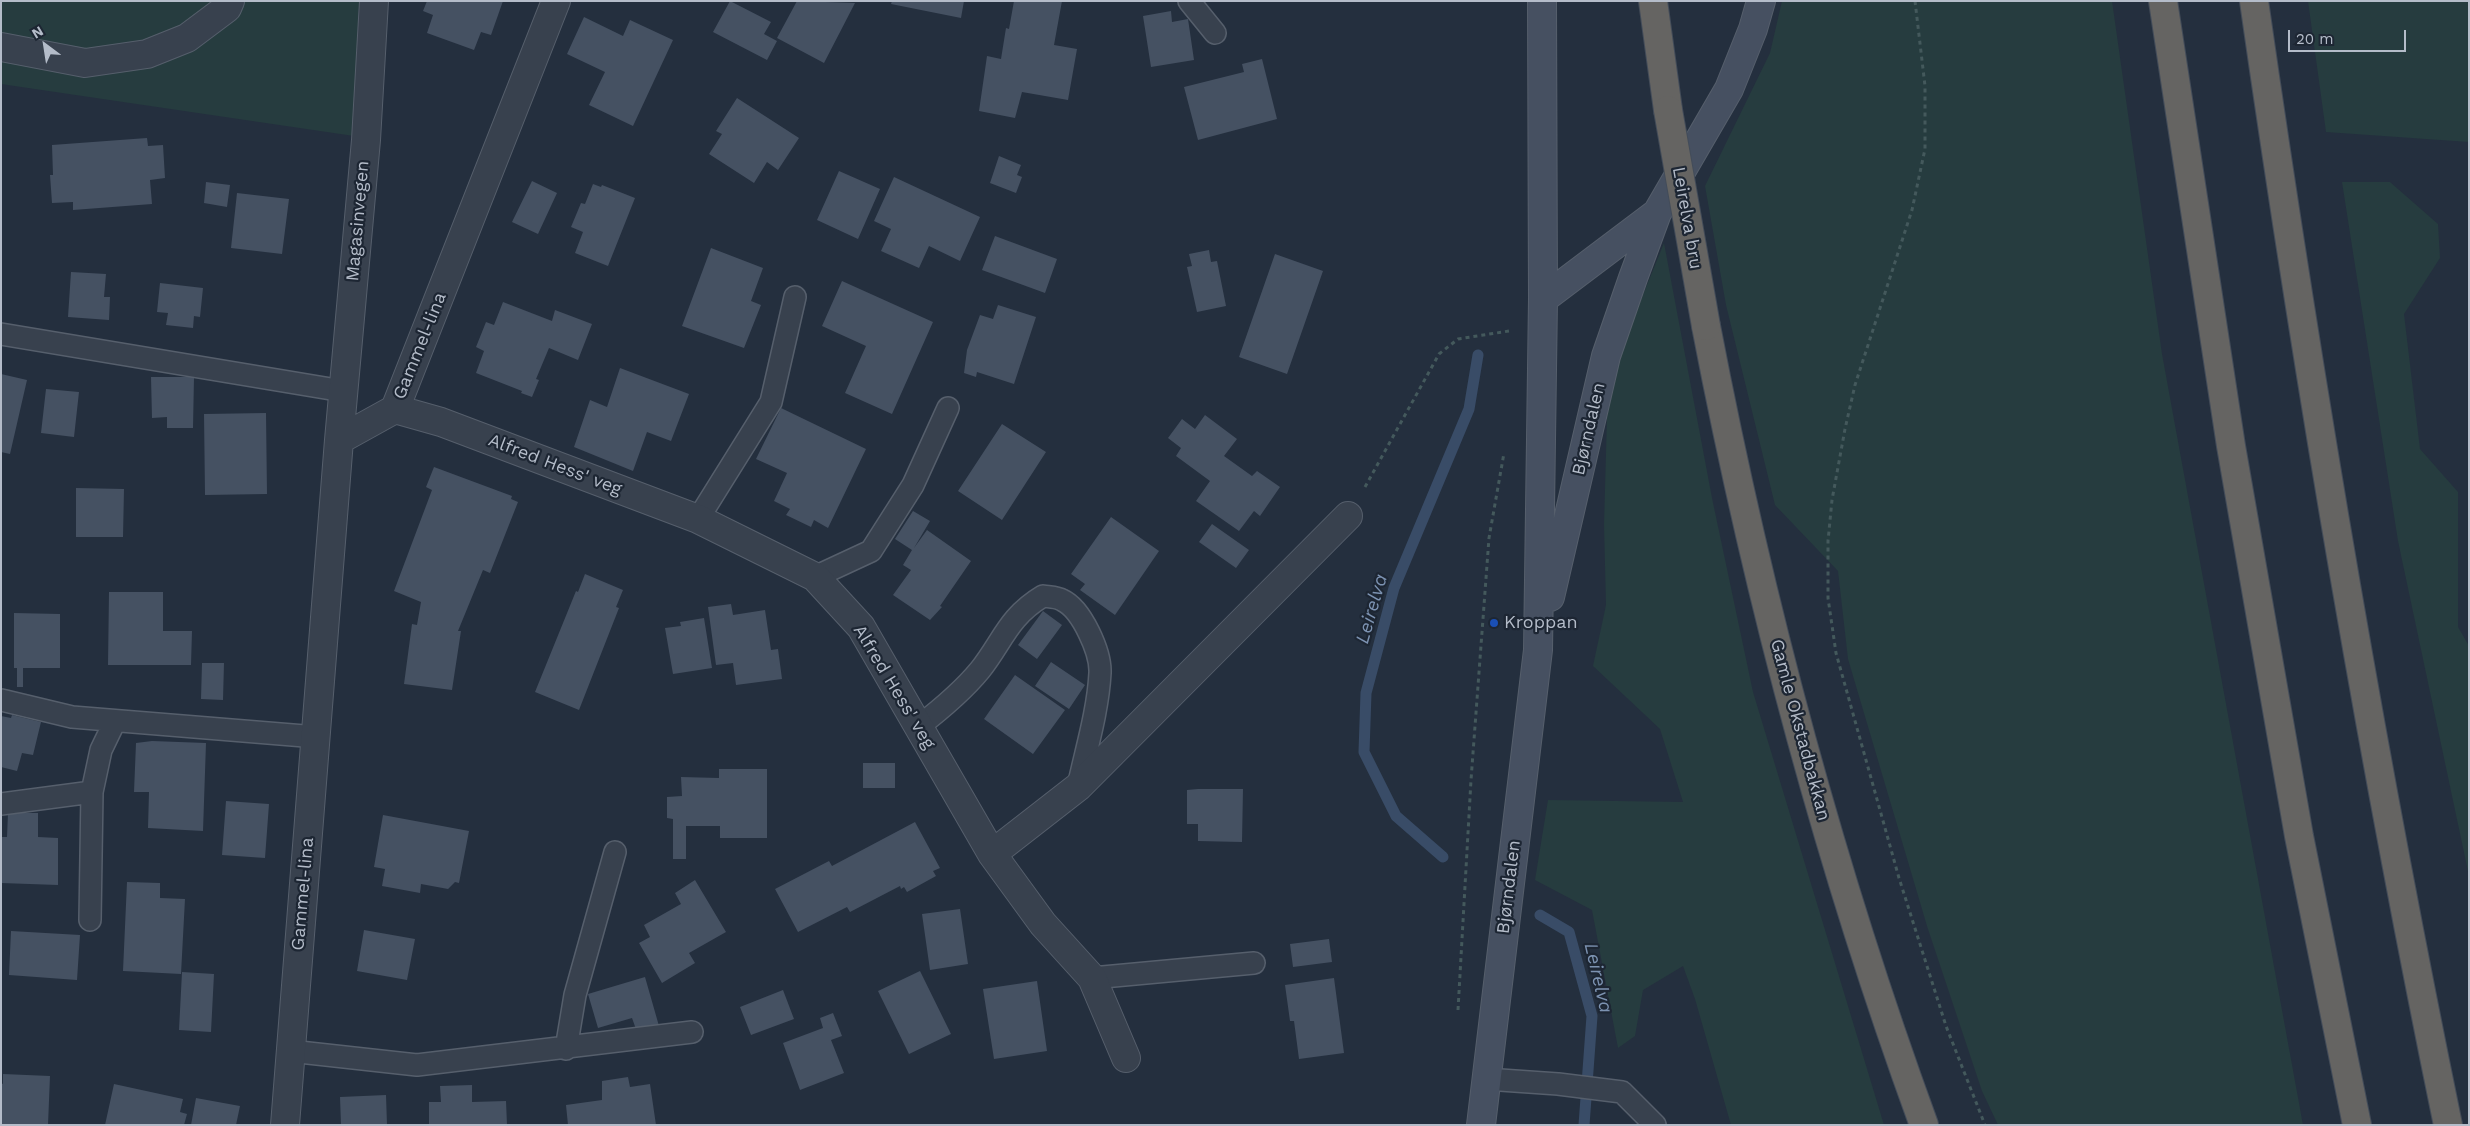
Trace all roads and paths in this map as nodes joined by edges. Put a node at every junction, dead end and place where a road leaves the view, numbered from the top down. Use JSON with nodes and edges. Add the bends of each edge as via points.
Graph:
{"nodes":[{"id":1,"x":230,"y":1,"type":"edge"},
{"id":2,"x":374,"y":1,"type":"edge"},
{"id":3,"x":556,"y":1,"type":"edge"},
{"id":4,"x":1189,"y":1,"type":"edge"},
{"id":5,"x":1542,"y":1,"type":"edge"},
{"id":6,"x":1653,"y":1,"type":"edge"},
{"id":7,"x":1761,"y":1,"type":"edge"},
{"id":8,"x":1915,"y":1,"type":"edge"},
{"id":9,"x":2163,"y":1,"type":"edge"},
{"id":10,"x":2254,"y":1,"type":"edge"},
{"id":11,"x":1215,"y":33,"type":"dead end"},
{"id":12,"x":1,"y":47,"type":"edge"},
{"id":13,"x":1657,"y":212,"type":"junction"},
{"id":14,"x":795,"y":298,"type":"dead end"},
{"id":15,"x":1543,"y":299,"type":"junction"},
{"id":16,"x":1706,"y":326,"type":"joint"},
{"id":17,"x":1,"y":334,"type":"edge"},
{"id":18,"x":1512,"y":340,"type":"dead end"},
{"id":19,"x":343,"y":390,"type":"junction"},
{"id":20,"x":948,"y":408,"type":"dead end"},
{"id":21,"x":395,"y":409,"type":"junction"},
{"id":22,"x":339,"y":440,"type":"junction"},
{"id":23,"x":1504,"y":452,"type":"dead end"},
{"id":24,"x":1348,"y":516,"type":"joint"},
{"id":25,"x":698,"y":518,"type":"junction"},
{"id":26,"x":815,"y":577,"type":"junction"},
{"id":27,"x":1538,"y":650,"type":"junction"},
{"id":28,"x":1,"y":700,"type":"edge"},
{"id":29,"x":115,"y":721,"type":"junction"},
{"id":30,"x":918,"y":728,"type":"junction"},
{"id":31,"x":317,"y":737,"type":"junction"},
{"id":32,"x":1078,"y":787,"type":"junction"},
{"id":33,"x":92,"y":792,"type":"junction"},
{"id":34,"x":1,"y":804,"type":"edge"},
{"id":35,"x":615,"y":852,"type":"dead end"},
{"id":36,"x":992,"y":854,"type":"junction"},
{"id":37,"x":90,"y":920,"type":"dead end"},
{"id":38,"x":1254,"y":963,"type":"dead end"},
{"id":39,"x":1092,"y":978,"type":"junction"},
{"id":40,"x":1457,"y":1017,"type":"dead end"},
{"id":41,"x":692,"y":1032,"type":"dead end"},
{"id":42,"x":566,"y":1049,"type":"junction"},
{"id":43,"x":290,"y":1051,"type":"junction"},
{"id":44,"x":1126,"y":1058,"type":"dead end"},
{"id":45,"x":1486,"y":1079,"type":"junction"},
{"id":46,"x":285,"y":1125,"type":"edge"},
{"id":47,"x":1481,"y":1125,"type":"edge"},
{"id":48,"x":1655,"y":1125,"type":"edge"},
{"id":49,"x":1924,"y":1125,"type":"edge"},
{"id":50,"x":1985,"y":1125,"type":"edge"},
{"id":51,"x":2357,"y":1125,"type":"edge"},
{"id":52,"x":2448,"y":1125,"type":"edge"}],
"edges":[{"from":1,"to":12,"type":"street","via":[[227,8],[187,38],[147,54],[84,64]]},
{"from":2,"to":19,"type":"street","name":"Magasinvegen","via":[[366,140]]},
{"from":3,"to":21,"type":"street","name":"Gammel-lina"},
{"from":4,"to":11,"type":"lane"},
{"from":5,"to":15,"type":"main road","name":"Bjørndalen"},
{"from":6,"to":16,"type":"highway","name":"Leirelva bru","bridge":true,"via":[[1668,110]]},
{"from":7,"to":13,"type":"main road","name":"Bjørndalen","via":[[1729,89]]},
{"from":8,"to":50,"type":"path","via":[[1925,86],[1925,149],[1912,210],[1845,429],[1832,500],[1828,598],[1836,654],[1899,878],[1946,1026]]},
{"from":9,"to":51,"type":"highway","via":[[2234,466],[2299,836]]},
{"from":10,"to":52,"type":"highway","via":[[2319,427],[2386,811]]},
{"from":13,"to":15,"type":"main road","name":"Bjørndalen"},
{"from":13,"to":27,"type":"main road","name":"Bjørndalen","via":[[1606,356]]},
{"from":14,"to":25,"type":"lane","via":[[771,402]]},
{"from":15,"to":27,"type":"main road","name":"Bjørndalen"},
{"from":16,"to":49,"type":"highway","name":"Gamle Okstadbakkan","via":[[1749,534],[1801,744],[1863,947]]},
{"from":17,"to":19,"type":"lane"},
{"from":18,"to":24,"type":"path","via":[[1512,330],[1458,339],[1439,354]]},
{"from":19,"to":22,"type":"street","name":"Magasinvegen"},
{"from":20,"to":26,"type":"lane","via":[[913,484],[871,551]]},
{"from":21,"to":22,"type":"street","name":"Gammel-lina"},
{"from":21,"to":25,"type":"street","name":"Alfred Hess' veg","via":[[440,422]]},
{"from":22,"to":31,"type":"street","name":"Gammel-lina"},
{"from":23,"to":40,"type":"path","via":[[1489,538]]},
{"from":24,"to":32,"type":"street"},
{"from":25,"to":26,"type":"street","name":"Alfred Hess' veg"},
{"from":26,"to":30,"type":"street","name":"Alfred Hess' veg","via":[[861,627]]},
{"from":27,"to":45,"type":"main road","name":"Bjørndalen"},
{"from":28,"to":29,"type":"lane","via":[[72,717]]},
{"from":29,"to":31,"type":"lane"},
{"from":29,"to":33,"type":"lane","via":[[101,750]]},
{"from":30,"to":32,"type":"lane","via":[[945,707],[980,670],[999,639],[1025,607],[1044,596],[1063,600],[1082,619],[1091,636],[1100,671],[1096,708]]},
{"from":30,"to":36,"type":"street","name":"Alfred Hess' veg"},
{"from":31,"to":43,"type":"street","name":"Gammel-lina"},
{"from":32,"to":36,"type":"street"},
{"from":33,"to":34,"type":"lane"},
{"from":33,"to":37,"type":"lane"},
{"from":35,"to":42,"type":"lane","via":[[575,995]]},
{"from":36,"to":39,"type":"street","name":"Alfred Hess' veg","via":[[1043,924]]},
{"from":38,"to":39,"type":"lane"},
{"from":39,"to":44,"type":"street","name":"Alfred Hess' veg"},
{"from":41,"to":42,"type":"lane"},
{"from":42,"to":43,"type":"lane","via":[[417,1065]]},
{"from":43,"to":46,"type":"street","name":"Gammel-lina"},
{"from":45,"to":47,"type":"main road","name":"Bjørndalen"},
{"from":45,"to":48,"type":"lane","via":[[1622,1092]]}]}
